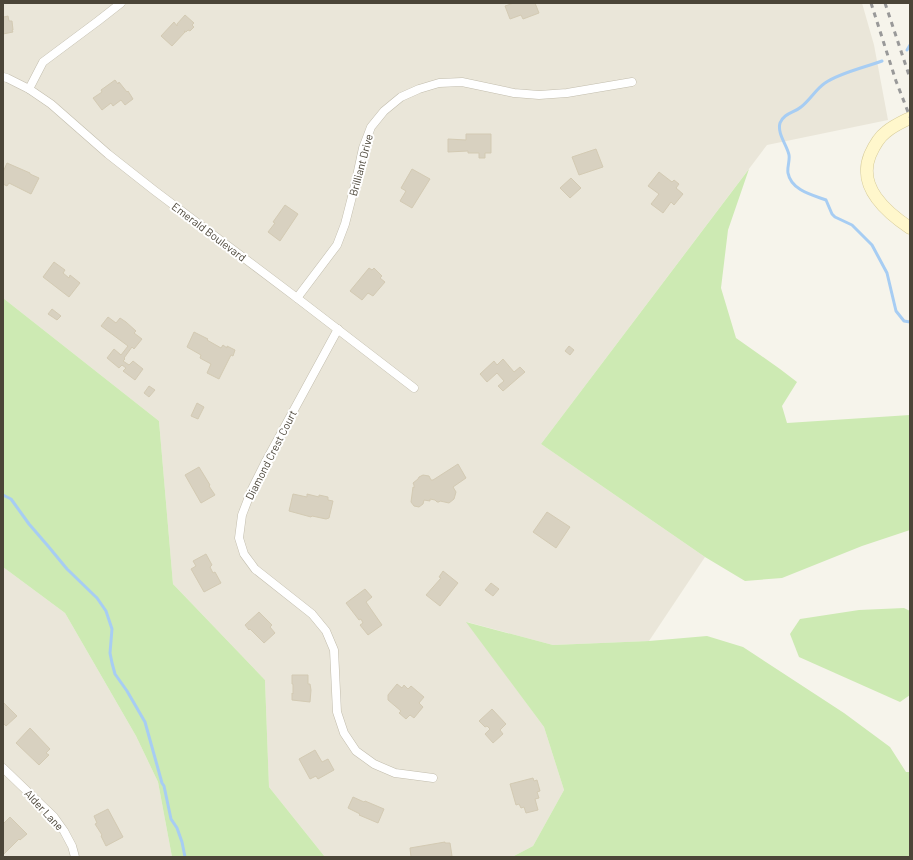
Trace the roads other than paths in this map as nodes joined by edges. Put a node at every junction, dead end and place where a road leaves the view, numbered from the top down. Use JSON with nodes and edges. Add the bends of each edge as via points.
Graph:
{"nodes":[{"id":1,"x":121,"y":3,"type":"edge"},
{"id":2,"x":3,"y":77,"type":"edge"},
{"id":3,"x":632,"y":82,"type":"dead end"},
{"id":4,"x":29,"y":89,"type":"junction"},
{"id":5,"x":910,"y":118,"type":"edge"},
{"id":6,"x":910,"y":228,"type":"edge"},
{"id":7,"x":297,"y":298,"type":"junction"},
{"id":8,"x":338,"y":329,"type":"junction"},
{"id":9,"x":414,"y":388,"type":"dead end"},
{"id":10,"x":4,"y":771,"type":"edge"},
{"id":11,"x":433,"y":778,"type":"dead end"},
{"id":12,"x":75,"y":857,"type":"edge"}],
"edges":[{"from":1,"to":4,"type":"street","via":[[43,62]]},
{"from":2,"to":4,"type":"street","name":"Emerald Boulevard"},
{"from":3,"to":7,"type":"street","name":"Brilliant Drive","via":[[539,95],[514,93],[462,82],[439,83],[401,98],[384,111],[371,127],[363,148],[345,224],[336,245]]},
{"from":4,"to":7,"type":"street","name":"Emerald Boulevard","via":[[52,104],[108,154],[155,191]]},
{"from":5,"to":6,"type":"street","via":[[886,132],[875,144],[867,171],[868,182],[874,194]]},
{"from":7,"to":8,"type":"street","name":"Emerald Boulevard"},
{"from":8,"to":9,"type":"street","name":"Emerald Boulevard"},
{"from":8,"to":11,"type":"street","name":"Diamond Crest Court","via":[[252,489],[242,515],[239,538],[244,554],[255,569],[312,614],[326,631],[334,650],[337,712],[344,733],[356,751],[374,764],[395,773]]},
{"from":10,"to":12,"type":"street","name":"Alder Lane","via":[[54,817],[72,846]]}]}
